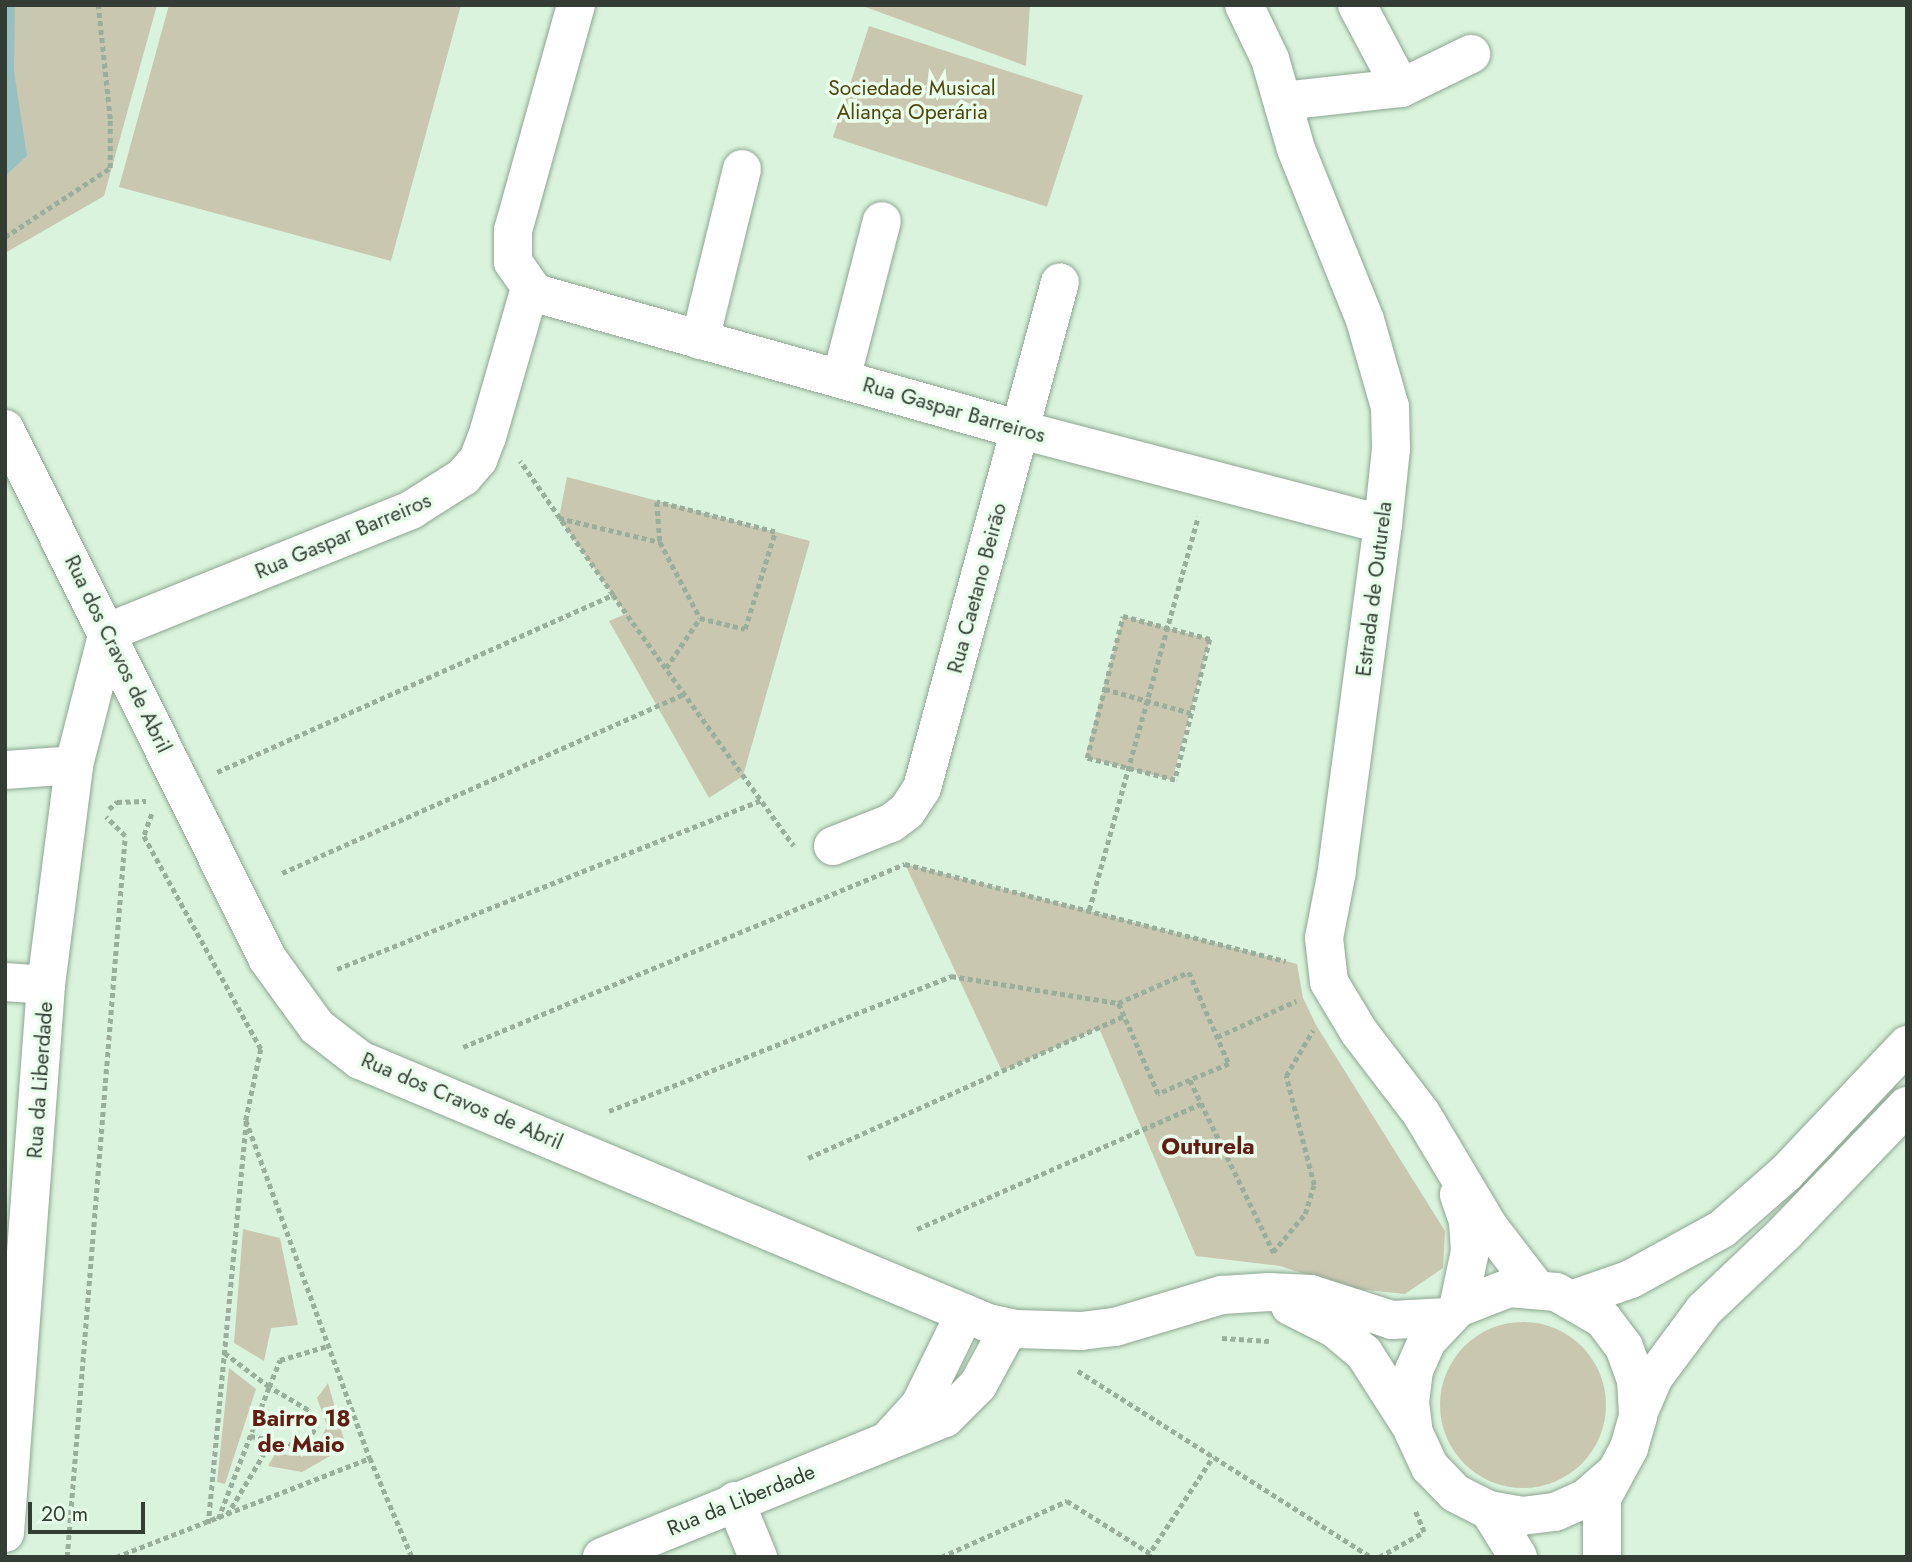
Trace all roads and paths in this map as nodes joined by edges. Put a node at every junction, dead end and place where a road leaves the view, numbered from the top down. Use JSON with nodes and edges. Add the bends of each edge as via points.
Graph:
{"nodes":[{"id":1,"x":98,"y":5,"type":"edge"},
{"id":2,"x":576,"y":5,"type":"edge"},
{"id":3,"x":1244,"y":5,"type":"edge"},
{"id":4,"x":1357,"y":5,"type":"edge"},
{"id":5,"x":1471,"y":54,"type":"dead end"},
{"id":6,"x":1401,"y":88,"type":"junction"},
{"id":7,"x":1283,"y":101,"type":"junction"},
{"id":8,"x":743,"y":169,"type":"dead end"},
{"id":9,"x":882,"y":221,"type":"dead end"},
{"id":10,"x":5,"y":237,"type":"edge"},
{"id":11,"x":1060,"y":282,"type":"dead end"},
{"id":12,"x":530,"y":288,"type":"junction"},
{"id":13,"x":700,"y":340,"type":"junction"},
{"id":14,"x":841,"y":379,"type":"junction"},
{"id":15,"x":5,"y":429,"type":"edge"},
{"id":16,"x":1021,"y":430,"type":"junction"},
{"id":17,"x":515,"y":453,"type":"dead end"},
{"id":18,"x":1200,"y":509,"type":"dead end"},
{"id":19,"x":559,"y":518,"type":"junction"},
{"id":20,"x":1383,"y":524,"type":"junction"},
{"id":21,"x":660,"y":542,"type":"junction"},
{"id":22,"x":613,"y":595,"type":"junction"},
{"id":23,"x":700,"y":618,"type":"junction"},
{"id":24,"x":1167,"y":628,"type":"junction"},
{"id":25,"x":108,"y":632,"type":"junction"},
{"id":26,"x":666,"y":668,"type":"junction"},
{"id":27,"x":1105,"y":688,"type":"junction"},
{"id":28,"x":684,"y":695,"type":"junction"},
{"id":29,"x":1147,"y":701,"type":"junction"},
{"id":30,"x":1191,"y":713,"type":"junction"},
{"id":31,"x":74,"y":765,"type":"junction"},
{"id":32,"x":1129,"y":768,"type":"junction"},
{"id":33,"x":5,"y":770,"type":"edge"},
{"id":34,"x":185,"y":790,"type":"junction"},
{"id":35,"x":761,"y":800,"type":"junction"},
{"id":36,"x":816,"y":849,"type":"joint"},
{"id":37,"x":282,"y":873,"type":"dead end"},
{"id":38,"x":822,"y":884,"type":"dead end"},
{"id":39,"x":830,"y":895,"type":"junction"},
{"id":40,"x":1088,"y":910,"type":"junction"},
{"id":41,"x":1297,"y":964,"type":"dead end"},
{"id":42,"x":337,"y":969,"type":"dead end"},
{"id":43,"x":5,"y":982,"type":"edge"},
{"id":44,"x":46,"y":985,"type":"junction"},
{"id":45,"x":1303,"y":998,"type":"dead end"},
{"id":46,"x":1118,"y":1003,"type":"junction"},
{"id":47,"x":1124,"y":1016,"type":"junction"},
{"id":48,"x":1316,"y":1025,"type":"dead end"},
{"id":49,"x":1217,"y":1037,"type":"junction"},
{"id":50,"x":1907,"y":1045,"type":"edge"},
{"id":51,"x":463,"y":1047,"type":"dead end"},
{"id":52,"x":1190,"y":1080,"type":"junction"},
{"id":53,"x":1201,"y":1104,"type":"junction"},
{"id":54,"x":1907,"y":1106,"type":"edge"},
{"id":55,"x":609,"y":1111,"type":"dead end"},
{"id":56,"x":246,"y":1120,"type":"junction"},
{"id":57,"x":808,"y":1158,"type":"dead end"},
{"id":58,"x":1448,"y":1159,"type":"junction"},
{"id":59,"x":19,"y":1176,"type":"edge"},
{"id":60,"x":917,"y":1230,"type":"dead end"},
{"id":61,"x":1273,"y":1252,"type":"junction"},
{"id":62,"x":1276,"y":1259,"type":"dead end"},
{"id":63,"x":1536,"y":1288,"type":"junction"},
{"id":64,"x":1222,"y":1295,"type":"junction"},
{"id":65,"x":1574,"y":1299,"type":"junction"},
{"id":66,"x":965,"y":1312,"type":"junction"},
{"id":67,"x":1453,"y":1312,"type":"junction"},
{"id":68,"x":1009,"y":1328,"type":"junction"},
{"id":69,"x":1213,"y":1338,"type":"dead end"},
{"id":70,"x":1274,"y":1341,"type":"dead end"},
{"id":71,"x":328,"y":1346,"type":"junction"},
{"id":72,"x":223,"y":1353,"type":"junction"},
{"id":73,"x":1082,"y":1366,"type":"dead end"},
{"id":74,"x":269,"y":1387,"type":"junction"},
{"id":75,"x":12,"y":1394,"type":"edge"},
{"id":76,"x":1637,"y":1416,"type":"junction"},
{"id":77,"x":1414,"y":1433,"type":"junction"},
{"id":78,"x":250,"y":1436,"type":"junction"},
{"id":79,"x":272,"y":1440,"type":"junction"},
{"id":80,"x":881,"y":1446,"type":"junction"},
{"id":81,"x":1213,"y":1457,"type":"junction"},
{"id":82,"x":370,"y":1458,"type":"junction"},
{"id":83,"x":1611,"y":1476,"type":"junction"},
{"id":84,"x":735,"y":1501,"type":"junction"},
{"id":85,"x":1489,"y":1510,"type":"junction"},
{"id":86,"x":226,"y":1516,"type":"junction"},
{"id":87,"x":218,"y":1520,"type":"junction"},
{"id":88,"x":208,"y":1524,"type":"junction"},
{"id":89,"x":1424,"y":1532,"type":"dead end"},
{"id":90,"x":5,"y":1533,"type":"edge"},
{"id":91,"x":1148,"y":1555,"type":"edge"},
{"id":92,"x":67,"y":1557,"type":"edge"},
{"id":93,"x":116,"y":1557,"type":"edge"},
{"id":94,"x":412,"y":1557,"type":"edge"},
{"id":95,"x":602,"y":1557,"type":"edge"},
{"id":96,"x":758,"y":1557,"type":"edge"},
{"id":97,"x":941,"y":1557,"type":"edge"},
{"id":98,"x":1371,"y":1557,"type":"edge"},
{"id":99,"x":1378,"y":1557,"type":"edge"},
{"id":100,"x":1518,"y":1557,"type":"edge"},
{"id":101,"x":1602,"y":1557,"type":"edge"}],
"edges":[{"from":1,"to":10,"type":"path","via":[[110,119],[110,168]]},
{"from":2,"to":12,"type":"street","via":[[513,230],[513,262]]},
{"from":3,"to":7,"type":"street","name":"Estrada de Outurela","via":[[1270,59]]},
{"from":4,"to":6,"type":"street"},
{"from":5,"to":6,"type":"street"},
{"from":6,"to":7,"type":"street"},
{"from":7,"to":20,"type":"street","name":"Estrada de Outurela","via":[[1296,149],[1365,320],[1390,407],[1391,449]]},
{"from":8,"to":13,"type":"street"},
{"from":9,"to":14,"type":"street"},
{"from":11,"to":16,"type":"street","name":"Rua Caetano Beirão"},
{"from":12,"to":13,"type":"street","name":"Rua Gaspar Barreiros","via":[[551,301]]},
{"from":12,"to":25,"type":"street","name":"Rua Gaspar Barreiros","via":[[487,437],[478,460],[463,477],[411,510]]},
{"from":13,"to":14,"type":"street","name":"Rua Gaspar Barreiros"},
{"from":14,"to":16,"type":"street","name":"Rua Gaspar Barreiros"},
{"from":15,"to":25,"type":"street","name":"Rua dos Cravos de Abril"},
{"from":16,"to":20,"type":"street","name":"Rua Gaspar Barreiros"},
{"from":16,"to":36,"type":"street","name":"Rua Caetano Beirão","via":[[922,788],[907,811],[891,823]]},
{"from":17,"to":19,"type":"path"},
{"from":18,"to":24,"type":"path"},
{"from":19,"to":21,"type":"path"},
{"from":19,"to":22,"type":"path"},
{"from":20,"to":58,"type":"street","name":"Estrada de Outurela","via":[[1338,871],[1327,913],[1325,960],[1329,982],[1342,1007],[1421,1113]]},
{"from":21,"to":23,"type":"path"},
{"from":21,"to":23,"type":"path","via":[[657,502],[775,532],[745,629]]},
{"from":22,"to":26,"type":"path"},
{"from":22,"to":34,"type":"path","via":[[240,758]]},
{"from":23,"to":26,"type":"path"},
{"from":24,"to":27,"type":"path","via":[[1123,616]]},
{"from":24,"to":29,"type":"path"},
{"from":24,"to":30,"type":"path","via":[[1210,639]]},
{"from":25,"to":31,"type":"street","name":"Rua da Liberdade"},
{"from":25,"to":34,"type":"street","name":"Rua dos Cravos de Abril"},
{"from":26,"to":28,"type":"path"},
{"from":27,"to":29,"type":"path"},
{"from":27,"to":32,"type":"path","via":[[1087,758]]},
{"from":28,"to":35,"type":"path"},
{"from":28,"to":37,"type":"path"},
{"from":29,"to":30,"type":"path"},
{"from":29,"to":32,"type":"path"},
{"from":30,"to":32,"type":"path","via":[[1175,780]]},
{"from":31,"to":33,"type":"street"},
{"from":31,"to":44,"type":"street","name":"Rua da Liberdade"},
{"from":32,"to":40,"type":"path"},
{"from":34,"to":66,"type":"street","name":"Rua dos Cravos de Abril","via":[[267,958],[294,1000],[317,1027],[360,1060]]},
{"from":35,"to":36,"type":"path"},
{"from":35,"to":42,"type":"path"},
{"from":38,"to":39,"type":"path"},
{"from":39,"to":40,"type":"path","via":[[905,864]]},
{"from":39,"to":51,"type":"path"},
{"from":40,"to":41,"type":"path"},
{"from":43,"to":44,"type":"street"},
{"from":44,"to":59,"type":"street","name":"Rua da Liberdade"},
{"from":45,"to":49,"type":"path"},
{"from":46,"to":47,"type":"path"},
{"from":46,"to":49,"type":"path","via":[[1189,972]]},
{"from":46,"to":55,"type":"path","via":[[951,976]]},
{"from":47,"to":52,"type":"path","via":[[1158,1094]]},
{"from":47,"to":57,"type":"path"},
{"from":48,"to":61,"type":"path","via":[[1286,1076],[1314,1185],[1305,1214]]},
{"from":49,"to":52,"type":"path","via":[[1229,1064]]},
{"from":50,"to":65,"type":"street","via":[[1787,1172],[1722,1229],[1631,1279]]},
{"from":52,"to":53,"type":"path"},
{"from":53,"to":60,"type":"path"},
{"from":53,"to":61,"type":"path"},
{"from":54,"to":76,"type":"street","via":[[1777,1242],[1704,1310],[1654,1377]]},
{"from":56,"to":71,"type":"path"},
{"from":56,"to":72,"type":"path"},
{"from":56,"to":92,"type":"path","via":[[261,1049],[144,836],[155,806],[139,799],[117,802],[103,815],[125,836]]},
{"from":58,"to":63,"type":"street","name":"Estrada de Outurela","via":[[1489,1227]]},
{"from":58,"to":67,"type":"street","name":"Estrada de Outurela","via":[[1468,1220],[1470,1251]]},
{"from":59,"to":75,"type":"street","name":"Rua da Liberdade"},
{"from":61,"to":62,"type":"path"},
{"from":63,"to":65,"type":"street","name":"Estrada de Outurela"},
{"from":63,"to":67,"type":"street","name":"Estrada de Outurela","via":[[1509,1288]]},
{"from":64,"to":67,"type":"street","via":[[1311,1294],[1392,1320]]},
{"from":64,"to":68,"type":"street","via":[[1115,1327],[1051,1332]]},
{"from":64,"to":77,"type":"street","via":[[1302,1310],[1334,1328],[1364,1353]]},
{"from":65,"to":76,"type":"street","name":"Estrada de Outurela","via":[[1604,1319],[1624,1347],[1636,1380]]},
{"from":66,"to":68,"type":"street"},
{"from":66,"to":80,"type":"street","name":"Rua da Liberdade","via":[[920,1405]]},
{"from":67,"to":77,"type":"street","name":"Estrada de Outurela","via":[[1427,1341],[1414,1370],[1410,1402]]},
{"from":68,"to":80,"type":"street","name":"Rua da Liberdade","via":[[964,1403],[945,1419]]},
{"from":69,"to":70,"type":"path"},
{"from":71,"to":74,"type":"path","via":[[280,1360]]},
{"from":71,"to":82,"type":"path"},
{"from":72,"to":74,"type":"path"},
{"from":72,"to":88,"type":"path"},
{"from":73,"to":81,"type":"path","via":[[1071,1366]]},
{"from":74,"to":78,"type":"path"},
{"from":74,"to":79,"type":"path","via":[[308,1410],[316,1426],[303,1448]]},
{"from":75,"to":90,"type":"street","name":"Rua da Liberdade"},
{"from":76,"to":83,"type":"street","name":"Estrada de Outurela","via":[[1629,1448]]},
{"from":77,"to":85,"type":"street","name":"Estrada de Outurela","via":[[1430,1467],[1447,1485]]},
{"from":78,"to":79,"type":"path"},
{"from":78,"to":87,"type":"path"},
{"from":79,"to":86,"type":"path"},
{"from":80,"to":84,"type":"street","name":"Rua da Liberdade"},
{"from":81,"to":91,"type":"path"},
{"from":81,"to":98,"type":"path"},
{"from":82,"to":86,"type":"path"},
{"from":82,"to":94,"type":"path"},
{"from":83,"to":85,"type":"street","name":"Estrada de Outurela","via":[[1586,1498],[1555,1512],[1522,1516]]},
{"from":83,"to":101,"type":"street","name":"Estrada de Outurela","via":[[1602,1498]]},
{"from":84,"to":95,"type":"street","name":"Rua da Liberdade"},
{"from":84,"to":96,"type":"street"},
{"from":85,"to":100,"type":"street","name":"Estrada de Outurela"},
{"from":86,"to":87,"type":"path"},
{"from":87,"to":88,"type":"path"},
{"from":88,"to":93,"type":"path"},
{"from":89,"to":99,"type":"path"},
{"from":91,"to":97,"type":"path","via":[[1068,1501]]}]}
